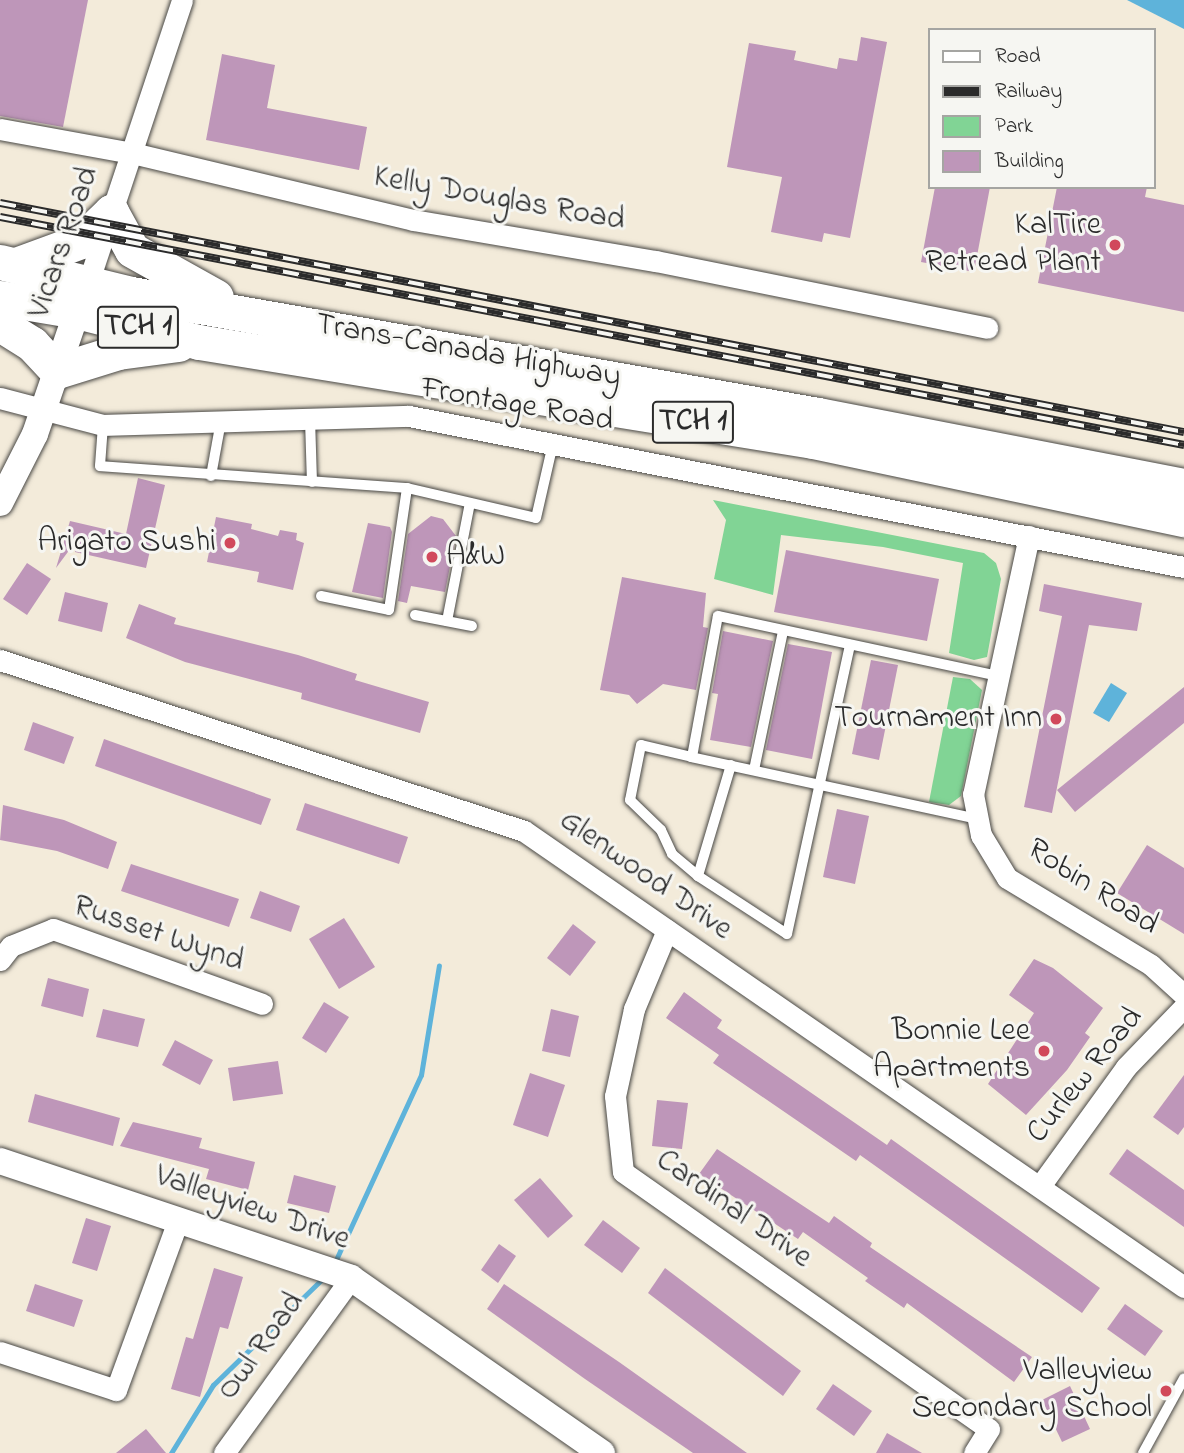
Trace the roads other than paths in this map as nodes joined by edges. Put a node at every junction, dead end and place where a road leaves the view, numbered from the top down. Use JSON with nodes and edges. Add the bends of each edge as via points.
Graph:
{"nodes":[{"id":1,"x":182,"y":0,"type":"edge"},
{"id":2,"x":0,"y":129,"type":"edge"},
{"id":3,"x":132,"y":153,"type":"junction"},
{"id":4,"x":111,"y":212,"type":"junction"},
{"id":5,"x":8,"y":263,"type":"edge"},
{"id":6,"x":82,"y":297,"type":"junction"},
{"id":7,"x":0,"y":298,"type":"edge"},
{"id":8,"x":246,"y":312,"type":"junction"},
{"id":9,"x":0,"y":324,"type":"edge"},
{"id":10,"x":987,"y":328,"type":"dead end"},
{"id":11,"x":199,"y":342,"type":"junction"},
{"id":12,"x":57,"y":371,"type":"junction"},
{"id":13,"x":0,"y":398,"type":"edge"},
{"id":14,"x":44,"y":410,"type":"junction"},
{"id":15,"x":310,"y":419,"type":"junction"},
{"id":16,"x":220,"y":421,"type":"junction"},
{"id":17,"x":103,"y":425,"type":"junction"},
{"id":18,"x":554,"y":444,"type":"junction"},
{"id":19,"x":211,"y":476,"type":"junction"},
{"id":20,"x":312,"y":482,"type":"junction"},
{"id":21,"x":1184,"y":486,"type":"edge"},
{"id":22,"x":407,"y":488,"type":"junction"},
{"id":23,"x":2,"y":497,"type":"edge"},
{"id":24,"x":470,"y":503,"type":"junction"},
{"id":25,"x":1184,"y":519,"type":"edge"},
{"id":26,"x":1029,"y":536,"type":"junction"},
{"id":27,"x":1184,"y":567,"type":"edge"},
{"id":28,"x":321,"y":596,"type":"dead end"},
{"id":29,"x":415,"y":615,"type":"dead end"},
{"id":30,"x":447,"y":621,"type":"junction"},
{"id":31,"x":472,"y":626,"type":"dead end"},
{"id":32,"x":783,"y":631,"type":"junction"},
{"id":33,"x":850,"y":645,"type":"junction"},
{"id":34,"x":0,"y":660,"type":"edge"},
{"id":35,"x":999,"y":677,"type":"junction"},
{"id":36,"x":692,"y":757,"type":"junction"},
{"id":37,"x":730,"y":765,"type":"junction"},
{"id":38,"x":754,"y":770,"type":"junction"},
{"id":39,"x":821,"y":785,"type":"junction"},
{"id":40,"x":978,"y":819,"type":"junction"},
{"id":41,"x":698,"y":876,"type":"junction"},
{"id":42,"x":667,"y":930,"type":"junction"},
{"id":43,"x":0,"y":960,"type":"edge"},
{"id":44,"x":1184,"y":995,"type":"edge"},
{"id":45,"x":262,"y":1004,"type":"dead end"},
{"id":46,"x":1184,"y":1007,"type":"edge"},
{"id":47,"x":0,"y":1161,"type":"edge"},
{"id":48,"x":1040,"y":1186,"type":"junction"},
{"id":49,"x":178,"y":1219,"type":"junction"},
{"id":50,"x":351,"y":1278,"type":"junction"},
{"id":51,"x":1184,"y":1287,"type":"edge"},
{"id":52,"x":0,"y":1352,"type":"edge"},
{"id":53,"x":1184,"y":1378,"type":"edge"},
{"id":54,"x":224,"y":1453,"type":"edge"},
{"id":55,"x":601,"y":1453,"type":"edge"},
{"id":56,"x":974,"y":1453,"type":"edge"},
{"id":57,"x":1143,"y":1453,"type":"edge"}],
"edges":[{"from":1,"to":3,"type":"street","name":"Vicars Road"},
{"from":2,"to":3,"type":"street","name":"Kelly Douglas Road"},
{"from":3,"to":4,"type":"street","name":"Vicars Road"},
{"from":3,"to":10,"type":"street","name":"Kelly Douglas Road","via":[[413,220],[656,261]]},
{"from":4,"to":5,"type":"highway","via":[[81,241]]},
{"from":4,"to":6,"type":"street","name":"Vicars Road"},
{"from":4,"to":8,"type":"highway","via":[[126,242],[143,259]]},
{"from":5,"to":6,"type":"highway","name":"Trans-Canada Highway","number":"TCH 1"},
{"from":6,"to":7,"type":"highway","name":"Trans-Canada Highway","number":"TCH 1"},
{"from":6,"to":8,"type":"highway","name":"Trans-Canada Highway","number":"TCH 1"},
{"from":6,"to":11,"type":"highway","name":"Trans-Canada Highway","number":"TCH 1"},
{"from":6,"to":12,"type":"street","name":"Vicars Road"},
{"from":8,"to":21,"type":"highway","name":"Trans-Canada Highway","number":"TCH 1"},
{"from":9,"to":12,"type":"highway","via":[[32,344]]},
{"from":11,"to":12,"type":"highway","via":[[118,352]]},
{"from":11,"to":25,"type":"highway","name":"Trans-Canada Highway","number":"TCH 1","via":[[813,441]]},
{"from":12,"to":14,"type":"street","name":"Vicars Road"},
{"from":13,"to":14,"type":"street","name":"Frontage Road"},
{"from":14,"to":17,"type":"street","name":"Frontage Road"},
{"from":14,"to":23,"type":"street","name":"Vicars Road"},
{"from":15,"to":16,"type":"street","name":"Frontage Road"},
{"from":15,"to":18,"type":"street","name":"Frontage Road","via":[[409,416]]},
{"from":15,"to":20,"type":"lane"},
{"from":16,"to":17,"type":"street","name":"Frontage Road"},
{"from":16,"to":19,"type":"lane"},
{"from":17,"to":19,"type":"lane","via":[[100,466]]},
{"from":18,"to":24,"type":"lane","via":[[536,518]]},
{"from":18,"to":26,"type":"street","name":"Frontage Road"},
{"from":19,"to":20,"type":"lane"},
{"from":20,"to":22,"type":"lane"},
{"from":22,"to":24,"type":"lane"},
{"from":22,"to":28,"type":"lane","via":[[389,610]]},
{"from":24,"to":30,"type":"lane"},
{"from":26,"to":27,"type":"street","name":"Frontage Road"},
{"from":26,"to":35,"type":"street","name":"Robin Road"},
{"from":29,"to":30,"type":"lane"},
{"from":30,"to":31,"type":"lane"},
{"from":32,"to":33,"type":"lane"},
{"from":32,"to":36,"type":"lane","via":[[718,616]]},
{"from":32,"to":38,"type":"lane"},
{"from":33,"to":35,"type":"lane"},
{"from":33,"to":39,"type":"lane"},
{"from":34,"to":42,"type":"street","name":"Glenwood Drive","via":[[524,831]]},
{"from":35,"to":40,"type":"street","name":"Robin Road","via":[[973,794]]},
{"from":36,"to":37,"type":"lane"},
{"from":36,"to":41,"type":"lane","via":[[641,745],[630,800],[661,830],[672,854]]},
{"from":37,"to":38,"type":"lane"},
{"from":37,"to":41,"type":"lane"},
{"from":38,"to":39,"type":"lane"},
{"from":39,"to":40,"type":"lane"},
{"from":39,"to":41,"type":"lane","via":[[787,934]]},
{"from":40,"to":44,"type":"street","name":"Robin Road","via":[[981,835],[1007,878],[1151,965]]},
{"from":42,"to":48,"type":"street","name":"Glenwood Drive"},
{"from":42,"to":56,"type":"street","name":"Cardinal Drive","via":[[634,1009],[615,1096],[624,1172],[989,1429]]},
{"from":43,"to":45,"type":"street","name":"Russet Wynd","via":[[11,946],[53,929]]},
{"from":46,"to":48,"type":"street","name":"Curlew Road","via":[[1126,1067]]},
{"from":47,"to":49,"type":"street","name":"Valleyview Drive"},
{"from":48,"to":51,"type":"street","name":"Glenwood Drive"},
{"from":49,"to":50,"type":"street","name":"Valleyview Drive"},
{"from":49,"to":52,"type":"street","via":[[117,1390]]},
{"from":50,"to":54,"type":"street","name":"Owl Road"},
{"from":50,"to":55,"type":"street","name":"Valleyview Drive"},
{"from":53,"to":57,"type":"lane"}]}
